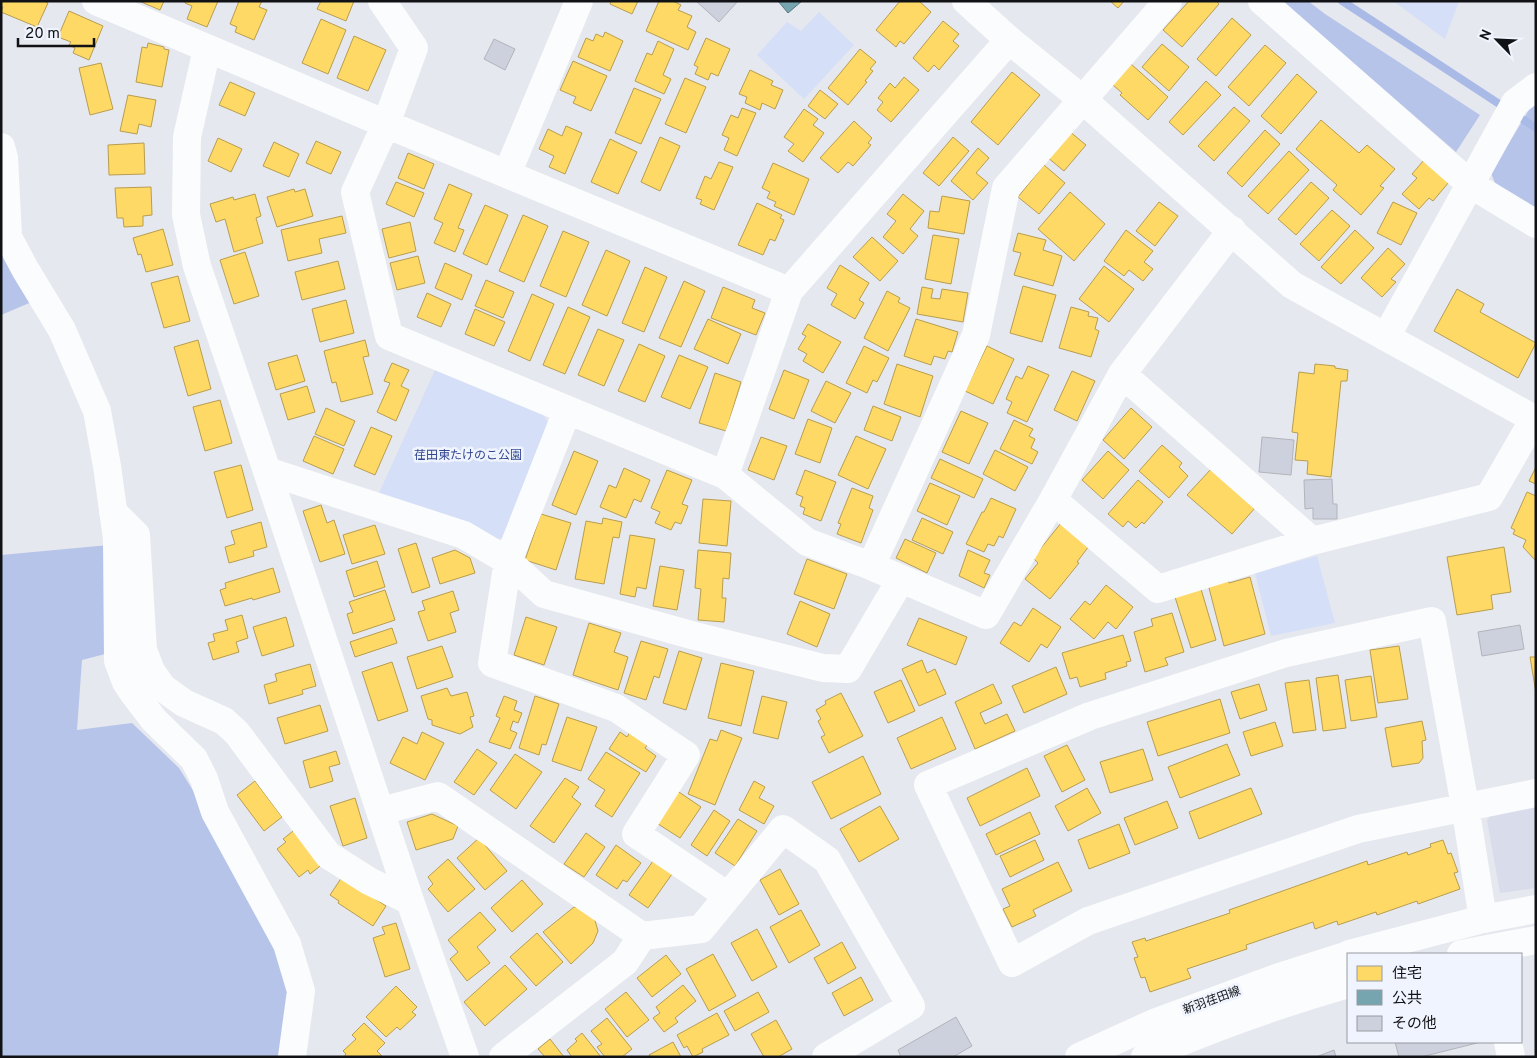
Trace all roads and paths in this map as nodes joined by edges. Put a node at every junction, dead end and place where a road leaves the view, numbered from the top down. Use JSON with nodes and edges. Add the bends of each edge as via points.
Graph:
{"nodes":[{"id":1,"x":96,"y":1,"type":"edge"},
{"id":2,"x":382,"y":1,"type":"edge"},
{"id":3,"x":579,"y":1,"type":"edge"},
{"id":4,"x":966,"y":1,"type":"edge"},
{"id":5,"x":1168,"y":1,"type":"edge"},
{"id":6,"x":1262,"y":1,"type":"edge"},
{"id":7,"x":1009,"y":40,"type":"junction"},
{"id":8,"x":207,"y":49,"type":"junction"},
{"id":9,"x":1536,"y":87,"type":"edge"},
{"id":10,"x":1082,"y":99,"type":"junction"},
{"id":11,"x":386,"y":124,"type":"junction"},
{"id":12,"x":1,"y":147,"type":"edge"},
{"id":13,"x":507,"y":174,"type":"junction"},
{"id":14,"x":1475,"y":175,"type":"junction"},
{"id":15,"x":1536,"y":224,"type":"edge"},
{"id":16,"x":1232,"y":230,"type":"junction"},
{"id":17,"x":789,"y":292,"type":"junction"},
{"id":18,"x":1386,"y":337,"type":"junction"},
{"id":19,"x":1122,"y":374,"type":"junction"},
{"id":20,"x":568,"y":411,"type":"junction"},
{"id":21,"x":1535,"y":419,"type":"edge"},
{"id":22,"x":267,"y":471,"type":"junction"},
{"id":23,"x":725,"y":475,"type":"junction"},
{"id":24,"x":1053,"y":500,"type":"junction"},
{"id":25,"x":113,"y":512,"type":"junction"},
{"id":26,"x":1312,"y":540,"type":"junction"},
{"id":27,"x":508,"y":561,"type":"junction"},
{"id":28,"x":871,"y":566,"type":"junction"},
{"id":29,"x":901,"y":579,"type":"junction"},
{"id":30,"x":1536,"y":793,"type":"edge"},
{"id":31,"x":1466,"y":806,"type":"junction"},
{"id":32,"x":381,"y":812,"type":"junction"},
{"id":33,"x":728,"y":896,"type":"junction"},
{"id":34,"x":410,"y":900,"type":"junction"},
{"id":35,"x":1536,"y":909,"type":"edge"},
{"id":36,"x":1483,"y":920,"type":"junction"},
{"id":37,"x":642,"y":936,"type":"junction"},
{"id":38,"x":1536,"y":940,"type":"edge"},
{"id":39,"x":1490,"y":952,"type":"edge"},
{"id":40,"x":1353,"y":953,"type":"edge"},
{"id":41,"x":1476,"y":953,"type":"edge"},
{"id":42,"x":1347,"y":955,"type":"edge"},
{"id":43,"x":1347,"y":984,"type":"edge"},
{"id":44,"x":1508,"y":1043,"type":"edge"},
{"id":45,"x":292,"y":1057,"type":"edge"},
{"id":46,"x":465,"y":1057,"type":"edge"},
{"id":47,"x":503,"y":1057,"type":"edge"},
{"id":48,"x":826,"y":1057,"type":"edge"},
{"id":49,"x":1079,"y":1057,"type":"edge"},
{"id":50,"x":1145,"y":1057,"type":"edge"},
{"id":51,"x":1511,"y":1057,"type":"edge"}],
"edges":[{"from":1,"to":8,"type":"street"},
{"from":2,"to":11,"type":"street","via":[[414,48]]},
{"from":3,"to":13,"type":"street"},
{"from":4,"to":7,"type":"street"},
{"from":5,"to":10,"type":"street"},
{"from":6,"to":14,"type":"street"},
{"from":7,"to":10,"type":"street"},
{"from":7,"to":17,"type":"street"},
{"from":8,"to":11,"type":"street"},
{"from":8,"to":22,"type":"street","via":[[187,137],[186,215],[197,266]]},
{"from":9,"to":14,"type":"street","via":[[1515,103]]},
{"from":10,"to":16,"type":"street"},
{"from":10,"to":28,"type":"street","via":[[1006,188],[976,335]]},
{"from":11,"to":13,"type":"street"},
{"from":11,"to":20,"type":"street","via":[[355,192],[388,336]]},
{"from":12,"to":25,"type":"street","via":[[8,237],[62,330],[97,411]]},
{"from":13,"to":17,"type":"street"},
{"from":14,"to":15,"type":"street"},
{"from":14,"to":18,"type":"street"},
{"from":16,"to":18,"type":"street","via":[[1292,285]]},
{"from":16,"to":19,"type":"street"},
{"from":17,"to":23,"type":"street"},
{"from":18,"to":21,"type":"street"},
{"from":19,"to":24,"type":"street"},
{"from":19,"to":26,"type":"street"},
{"from":20,"to":23,"type":"street"},
{"from":20,"to":27,"type":"street"},
{"from":21,"to":26,"type":"street","via":[[1489,497]]},
{"from":22,"to":27,"type":"street","via":[[464,536]]},
{"from":22,"to":32,"type":"street"},
{"from":23,"to":28,"type":"street","via":[[807,542]]},
{"from":24,"to":26,"type":"street","via":[[1158,589]]},
{"from":24,"to":29,"type":"street","via":[[986,615]]},
{"from":25,"to":34,"type":"street","via":[[136,535],[143,650],[151,671],[163,688],[184,703],[224,721],[237,733],[328,854],[370,882]]},
{"from":25,"to":45,"type":"street","via":[[117,539],[118,661],[126,682],[154,720],[194,759],[215,812],[287,944],[301,991]]},
{"from":27,"to":29,"type":"street","via":[[544,594],[823,668],[848,669]]},
{"from":27,"to":33,"type":"street","via":[[492,663],[616,708],[686,755],[636,834]]},
{"from":28,"to":29,"type":"street"},
{"from":30,"to":31,"type":"street"},
{"from":31,"to":31,"type":"street","via":[[1358,828],[1088,921],[1012,964],[928,785],[1090,716],[1286,652],[1432,621]]},
{"from":31,"to":36,"type":"street"},
{"from":32,"to":34,"type":"street"},
{"from":32,"to":37,"type":"street","via":[[438,796]]},
{"from":33,"to":37,"type":"street","via":[[702,929]]},
{"from":33,"to":48,"type":"street","via":[[783,829],[826,860],[911,1006]]},
{"from":34,"to":46,"type":"street"},
{"from":35,"to":36,"type":"street","name":"新羽荏田線"},
{"from":36,"to":39,"type":"street"},
{"from":36,"to":40,"type":"street","name":"新羽荏田線"},
{"from":37,"to":47,"type":"street","via":[[625,962]]},
{"from":38,"to":39,"type":"street"},
{"from":39,"to":41,"type":"street"},
{"from":42,"to":49,"type":"street","name":"新羽荏田線","via":[[1279,976],[1154,1023]]},
{"from":43,"to":50,"type":"street","via":[[1296,999]]},
{"from":44,"to":51,"type":"street"}]}
